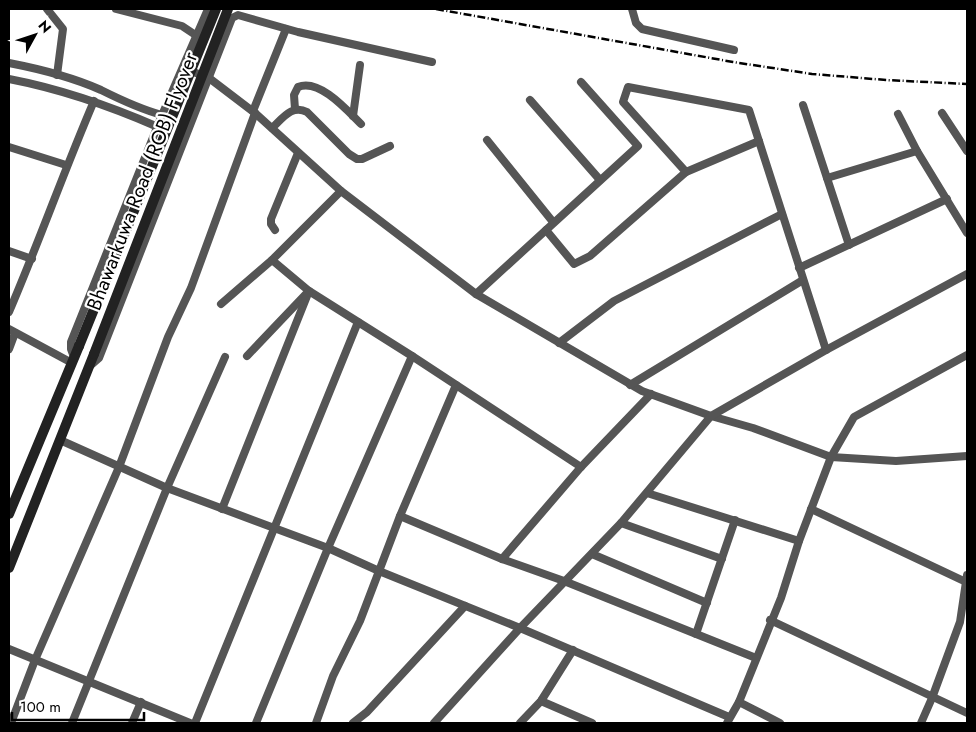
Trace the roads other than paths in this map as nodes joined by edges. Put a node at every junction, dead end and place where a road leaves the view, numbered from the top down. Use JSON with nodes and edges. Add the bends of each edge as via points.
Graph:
{"nodes":[{"id":1,"x":47,"y":9,"type":"edge"},
{"id":2,"x":116,"y":9,"type":"edge"},
{"id":3,"x":208,"y":9,"type":"edge"},
{"id":4,"x":216,"y":9,"type":"edge"},
{"id":5,"x":224,"y":9,"type":"edge"},
{"id":6,"x":228,"y":9,"type":"edge"},
{"id":7,"x":632,"y":9,"type":"edge"},
{"id":8,"x":238,"y":14,"type":"junction"},
{"id":9,"x":286,"y":29,"type":"junction"},
{"id":10,"x":197,"y":36,"type":"junction"},
{"id":11,"x":734,"y":50,"type":"dead end"},
{"id":12,"x":9,"y":62,"type":"edge"},
{"id":13,"x":432,"y":62,"type":"dead end"},
{"id":14,"x":360,"y":65,"type":"dead end"},
{"id":15,"x":183,"y":68,"type":"junction"},
{"id":16,"x":57,"y":75,"type":"junction"},
{"id":17,"x":209,"y":78,"type":"junction"},
{"id":18,"x":9,"y":79,"type":"edge"},
{"id":19,"x":581,"y":82,"type":"dead end"},
{"id":20,"x":530,"y":100,"type":"dead end"},
{"id":21,"x":94,"y":101,"type":"junction"},
{"id":22,"x":803,"y":105,"type":"dead end"},
{"id":23,"x":295,"y":109,"type":"junction"},
{"id":24,"x":254,"y":112,"type":"junction"},
{"id":25,"x":942,"y":113,"type":"dead end"},
{"id":26,"x":898,"y":114,"type":"dead end"},
{"id":27,"x":162,"y":115,"type":"junction"},
{"id":28,"x":353,"y":116,"type":"junction"},
{"id":29,"x":361,"y":124,"type":"dead end"},
{"id":30,"x":158,"y":126,"type":"junction"},
{"id":31,"x":272,"y":128,"type":"junction"},
{"id":32,"x":487,"y":140,"type":"dead end"},
{"id":33,"x":759,"y":141,"type":"junction"},
{"id":34,"x":390,"y":146,"type":"dead end"},
{"id":35,"x":10,"y":149,"type":"edge"},
{"id":36,"x":917,"y":150,"type":"junction"},
{"id":37,"x":967,"y":150,"type":"edge"},
{"id":38,"x":298,"y":153,"type":"junction"},
{"id":39,"x":66,"y":165,"type":"junction"},
{"id":40,"x":686,"y":172,"type":"junction"},
{"id":41,"x":827,"y":178,"type":"junction"},
{"id":42,"x":600,"y":180,"type":"junction"},
{"id":43,"x":342,"y":191,"type":"junction"},
{"id":44,"x":947,"y":199,"type":"junction"},
{"id":45,"x":782,"y":214,"type":"junction"},
{"id":46,"x":553,"y":222,"type":"junction"},
{"id":47,"x":276,"y":230,"type":"dead end"},
{"id":48,"x":546,"y":230,"type":"junction"},
{"id":49,"x":967,"y":233,"type":"edge"},
{"id":50,"x":849,"y":245,"type":"junction"},
{"id":51,"x":9,"y":250,"type":"edge"},
{"id":52,"x":32,"y":259,"type":"junction"},
{"id":53,"x":272,"y":260,"type":"junction"},
{"id":54,"x":800,"y":268,"type":"junction"},
{"id":55,"x":967,"y":274,"type":"edge"},
{"id":56,"x":804,"y":280,"type":"junction"},
{"id":57,"x":309,"y":291,"type":"junction"},
{"id":58,"x":476,"y":294,"type":"junction"},
{"id":59,"x":221,"y":304,"type":"dead end"},
{"id":60,"x":9,"y":312,"type":"edge"},
{"id":61,"x":358,"y":322,"type":"junction"},
{"id":62,"x":12,"y":331,"type":"edge"},
{"id":63,"x":559,"y":343,"type":"junction"},
{"id":64,"x":9,"y":349,"type":"edge"},
{"id":65,"x":826,"y":350,"type":"junction"},
{"id":66,"x":967,"y":355,"type":"edge"},
{"id":67,"x":247,"y":356,"type":"dead end"},
{"id":68,"x":412,"y":356,"type":"junction"},
{"id":69,"x":224,"y":357,"type":"dead end"},
{"id":70,"x":73,"y":360,"type":"junction"},
{"id":71,"x":89,"y":366,"type":"junction"},
{"id":72,"x":456,"y":385,"type":"junction"},
{"id":73,"x":630,"y":385,"type":"junction"},
{"id":74,"x":651,"y":394,"type":"junction"},
{"id":75,"x":711,"y":416,"type":"junction"},
{"id":76,"x":60,"y":440,"type":"junction"},
{"id":77,"x":967,"y":456,"type":"edge"},
{"id":78,"x":831,"y":457,"type":"junction"},
{"id":79,"x":119,"y":467,"type":"junction"},
{"id":80,"x":581,"y":467,"type":"junction"},
{"id":81,"x":167,"y":488,"type":"junction"},
{"id":82,"x":647,"y":493,"type":"junction"},
{"id":83,"x":222,"y":509,"type":"junction"},
{"id":84,"x":811,"y":509,"type":"junction"},
{"id":85,"x":9,"y":514,"type":"edge"},
{"id":86,"x":400,"y":516,"type":"junction"},
{"id":87,"x":735,"y":520,"type":"junction"},
{"id":88,"x":621,"y":523,"type":"junction"},
{"id":89,"x":276,"y":527,"type":"junction"},
{"id":90,"x":798,"y":541,"type":"junction"},
{"id":91,"x":328,"y":548,"type":"junction"},
{"id":92,"x":592,"y":554,"type":"junction"},
{"id":93,"x":502,"y":559,"type":"junction"},
{"id":94,"x":722,"y":559,"type":"junction"},
{"id":95,"x":9,"y":568,"type":"edge"},
{"id":96,"x":379,"y":571,"type":"junction"},
{"id":97,"x":967,"y":578,"type":"edge"},
{"id":98,"x":564,"y":581,"type":"junction"},
{"id":99,"x":707,"y":603,"type":"junction"},
{"id":100,"x":465,"y":606,"type":"junction"},
{"id":101,"x":770,"y":620,"type":"junction"},
{"id":102,"x":964,"y":623,"type":"edge"},
{"id":103,"x":520,"y":628,"type":"junction"},
{"id":104,"x":696,"y":634,"type":"junction"},
{"id":105,"x":9,"y":648,"type":"edge"},
{"id":106,"x":573,"y":650,"type":"junction"},
{"id":107,"x":756,"y":658,"type":"junction"},
{"id":108,"x":35,"y":660,"type":"junction"},
{"id":109,"x":89,"y":682,"type":"junction"},
{"id":110,"x":932,"y":698,"type":"junction"},
{"id":111,"x":541,"y":701,"type":"junction"},
{"id":112,"x":141,"y":702,"type":"junction"},
{"id":113,"x":738,"y":702,"type":"junction"},
{"id":114,"x":967,"y":713,"type":"edge"},
{"id":115,"x":728,"y":720,"type":"edge"},
{"id":116,"x":11,"y":723,"type":"edge"},
{"id":117,"x":72,"y":723,"type":"edge"},
{"id":118,"x":132,"y":723,"type":"edge"},
{"id":119,"x":190,"y":723,"type":"edge"},
{"id":120,"x":195,"y":723,"type":"edge"},
{"id":121,"x":256,"y":723,"type":"edge"},
{"id":122,"x":316,"y":723,"type":"edge"},
{"id":123,"x":353,"y":723,"type":"edge"},
{"id":124,"x":434,"y":723,"type":"edge"},
{"id":125,"x":520,"y":723,"type":"edge"},
{"id":126,"x":592,"y":723,"type":"edge"},
{"id":127,"x":780,"y":723,"type":"edge"},
{"id":128,"x":921,"y":723,"type":"edge"}],
"edges":[{"from":1,"to":16,"type":"street","via":[[63,29]]},
{"from":2,"to":10,"type":"street","via":[[182,26]]},
{"from":3,"to":10,"type":"street"},
{"from":4,"to":70,"type":"main road","name":"Bhawarkuwa Road (ROB) Flyover","bridge":true},
{"from":5,"to":8,"type":"street"},
{"from":6,"to":71,"type":"main road","name":"Bhawarkuwa Road (ROB) Flyover","bridge":true},
{"from":7,"to":11,"type":"street","via":[[642,30]]},
{"from":8,"to":9,"type":"street"},
{"from":8,"to":17,"type":"street","via":[[232,18]]},
{"from":9,"to":13,"type":"street"},
{"from":9,"to":24,"type":"street"},
{"from":10,"to":15,"type":"street"},
{"from":12,"to":16,"type":"street"},
{"from":14,"to":28,"type":"street"},
{"from":15,"to":17,"type":"street"},
{"from":15,"to":27,"type":"street"},
{"from":16,"to":27,"type":"street"},
{"from":17,"to":24,"type":"street"},
{"from":17,"to":71,"type":"street","via":[[99,358]]},
{"from":18,"to":21,"type":"street"},
{"from":19,"to":42,"type":"street","via":[[638,146]]},
{"from":20,"to":42,"type":"street"},
{"from":21,"to":30,"type":"street"},
{"from":21,"to":39,"type":"street"},
{"from":22,"to":41,"type":"street"},
{"from":23,"to":28,"type":"street","via":[[295,90],[306,86],[326,92]]},
{"from":23,"to":31,"type":"street"},
{"from":23,"to":34,"type":"street","via":[[307,112],[357,159]]},
{"from":24,"to":31,"type":"street"},
{"from":24,"to":79,"type":"street","via":[[191,288],[168,337]]},
{"from":25,"to":37,"type":"street"},
{"from":26,"to":36,"type":"street"},
{"from":27,"to":30,"type":"street"},
{"from":28,"to":29,"type":"street"},
{"from":30,"to":70,"type":"street","via":[[71,342]]},
{"from":31,"to":38,"type":"street"},
{"from":32,"to":46,"type":"street"},
{"from":33,"to":40,"type":"street"},
{"from":33,"to":40,"type":"street","via":[[749,110],[628,86],[623,102]]},
{"from":33,"to":45,"type":"street"},
{"from":35,"to":39,"type":"street"},
{"from":36,"to":41,"type":"street"},
{"from":36,"to":44,"type":"street"},
{"from":38,"to":43,"type":"street"},
{"from":38,"to":47,"type":"street","via":[[272,219],[271,224]]},
{"from":39,"to":52,"type":"street"},
{"from":40,"to":48,"type":"street","via":[[590,256],[574,264]]},
{"from":41,"to":50,"type":"street"},
{"from":42,"to":46,"type":"street"},
{"from":43,"to":53,"type":"street"},
{"from":43,"to":58,"type":"street"},
{"from":44,"to":49,"type":"street"},
{"from":44,"to":50,"type":"street"},
{"from":45,"to":54,"type":"street"},
{"from":45,"to":63,"type":"street","via":[[614,301]]},
{"from":46,"to":48,"type":"street"},
{"from":48,"to":58,"type":"street"},
{"from":50,"to":54,"type":"street"},
{"from":51,"to":52,"type":"street"},
{"from":52,"to":60,"type":"street"},
{"from":53,"to":57,"type":"street"},
{"from":53,"to":59,"type":"street"},
{"from":54,"to":56,"type":"street"},
{"from":55,"to":65,"type":"street"},
{"from":56,"to":65,"type":"street"},
{"from":56,"to":73,"type":"street"},
{"from":57,"to":61,"type":"street"},
{"from":57,"to":67,"type":"street"},
{"from":57,"to":83,"type":"street"},
{"from":58,"to":63,"type":"street"},
{"from":61,"to":68,"type":"street"},
{"from":61,"to":89,"type":"street"},
{"from":62,"to":64,"type":"street"},
{"from":62,"to":70,"type":"street"},
{"from":63,"to":73,"type":"street"},
{"from":65,"to":75,"type":"street"},
{"from":66,"to":78,"type":"street","via":[[854,417]]},
{"from":68,"to":72,"type":"street"},
{"from":68,"to":91,"type":"street"},
{"from":69,"to":81,"type":"street"},
{"from":70,"to":85,"type":"main road","name":"Bhawarkuwa Road (ROB) Flyover"},
{"from":71,"to":76,"type":"main road","name":"Bhawarkuwa Road (ROB) Flyover"},
{"from":72,"to":80,"type":"street"},
{"from":72,"to":86,"type":"street"},
{"from":73,"to":74,"type":"street"},
{"from":74,"to":75,"type":"street"},
{"from":74,"to":80,"type":"street"},
{"from":75,"to":78,"type":"street"},
{"from":75,"to":82,"type":"street"},
{"from":76,"to":79,"type":"street"},
{"from":76,"to":95,"type":"main road","name":"Bhawarkuwa Road (ROB) Flyover"},
{"from":77,"to":78,"type":"street","via":[[896,461]]},
{"from":78,"to":84,"type":"street"},
{"from":79,"to":81,"type":"street"},
{"from":79,"to":108,"type":"street"},
{"from":80,"to":93,"type":"street"},
{"from":81,"to":83,"type":"street"},
{"from":81,"to":109,"type":"street"},
{"from":82,"to":87,"type":"street"},
{"from":82,"to":88,"type":"street"},
{"from":83,"to":89,"type":"street"},
{"from":84,"to":90,"type":"street"},
{"from":84,"to":97,"type":"street"},
{"from":86,"to":93,"type":"street"},
{"from":86,"to":96,"type":"street"},
{"from":87,"to":90,"type":"street"},
{"from":87,"to":94,"type":"street"},
{"from":88,"to":92,"type":"street"},
{"from":88,"to":94,"type":"street"},
{"from":89,"to":91,"type":"street"},
{"from":89,"to":120,"type":"street"},
{"from":90,"to":101,"type":"street"},
{"from":91,"to":96,"type":"street"},
{"from":91,"to":121,"type":"street"},
{"from":92,"to":98,"type":"street"},
{"from":92,"to":99,"type":"street"},
{"from":93,"to":98,"type":"street"},
{"from":94,"to":99,"type":"street"},
{"from":96,"to":100,"type":"street"},
{"from":96,"to":122,"type":"street"},
{"from":97,"to":102,"type":"street"},
{"from":98,"to":103,"type":"street"},
{"from":98,"to":104,"type":"street"},
{"from":99,"to":104,"type":"street"},
{"from":100,"to":103,"type":"street"},
{"from":100,"to":123,"type":"street","via":[[367,712]]},
{"from":101,"to":107,"type":"street"},
{"from":101,"to":110,"type":"street"},
{"from":102,"to":110,"type":"street"},
{"from":103,"to":106,"type":"street"},
{"from":103,"to":124,"type":"street"},
{"from":104,"to":107,"type":"street"},
{"from":105,"to":108,"type":"street"},
{"from":106,"to":111,"type":"street"},
{"from":106,"to":115,"type":"street"},
{"from":107,"to":113,"type":"street"},
{"from":108,"to":109,"type":"street"},
{"from":108,"to":116,"type":"street"},
{"from":109,"to":112,"type":"street"},
{"from":109,"to":117,"type":"street"},
{"from":110,"to":114,"type":"street"},
{"from":110,"to":128,"type":"street"},
{"from":111,"to":125,"type":"street"},
{"from":111,"to":126,"type":"street"},
{"from":112,"to":118,"type":"street"},
{"from":112,"to":119,"type":"street"},
{"from":113,"to":115,"type":"street"},
{"from":113,"to":127,"type":"street"}]}
